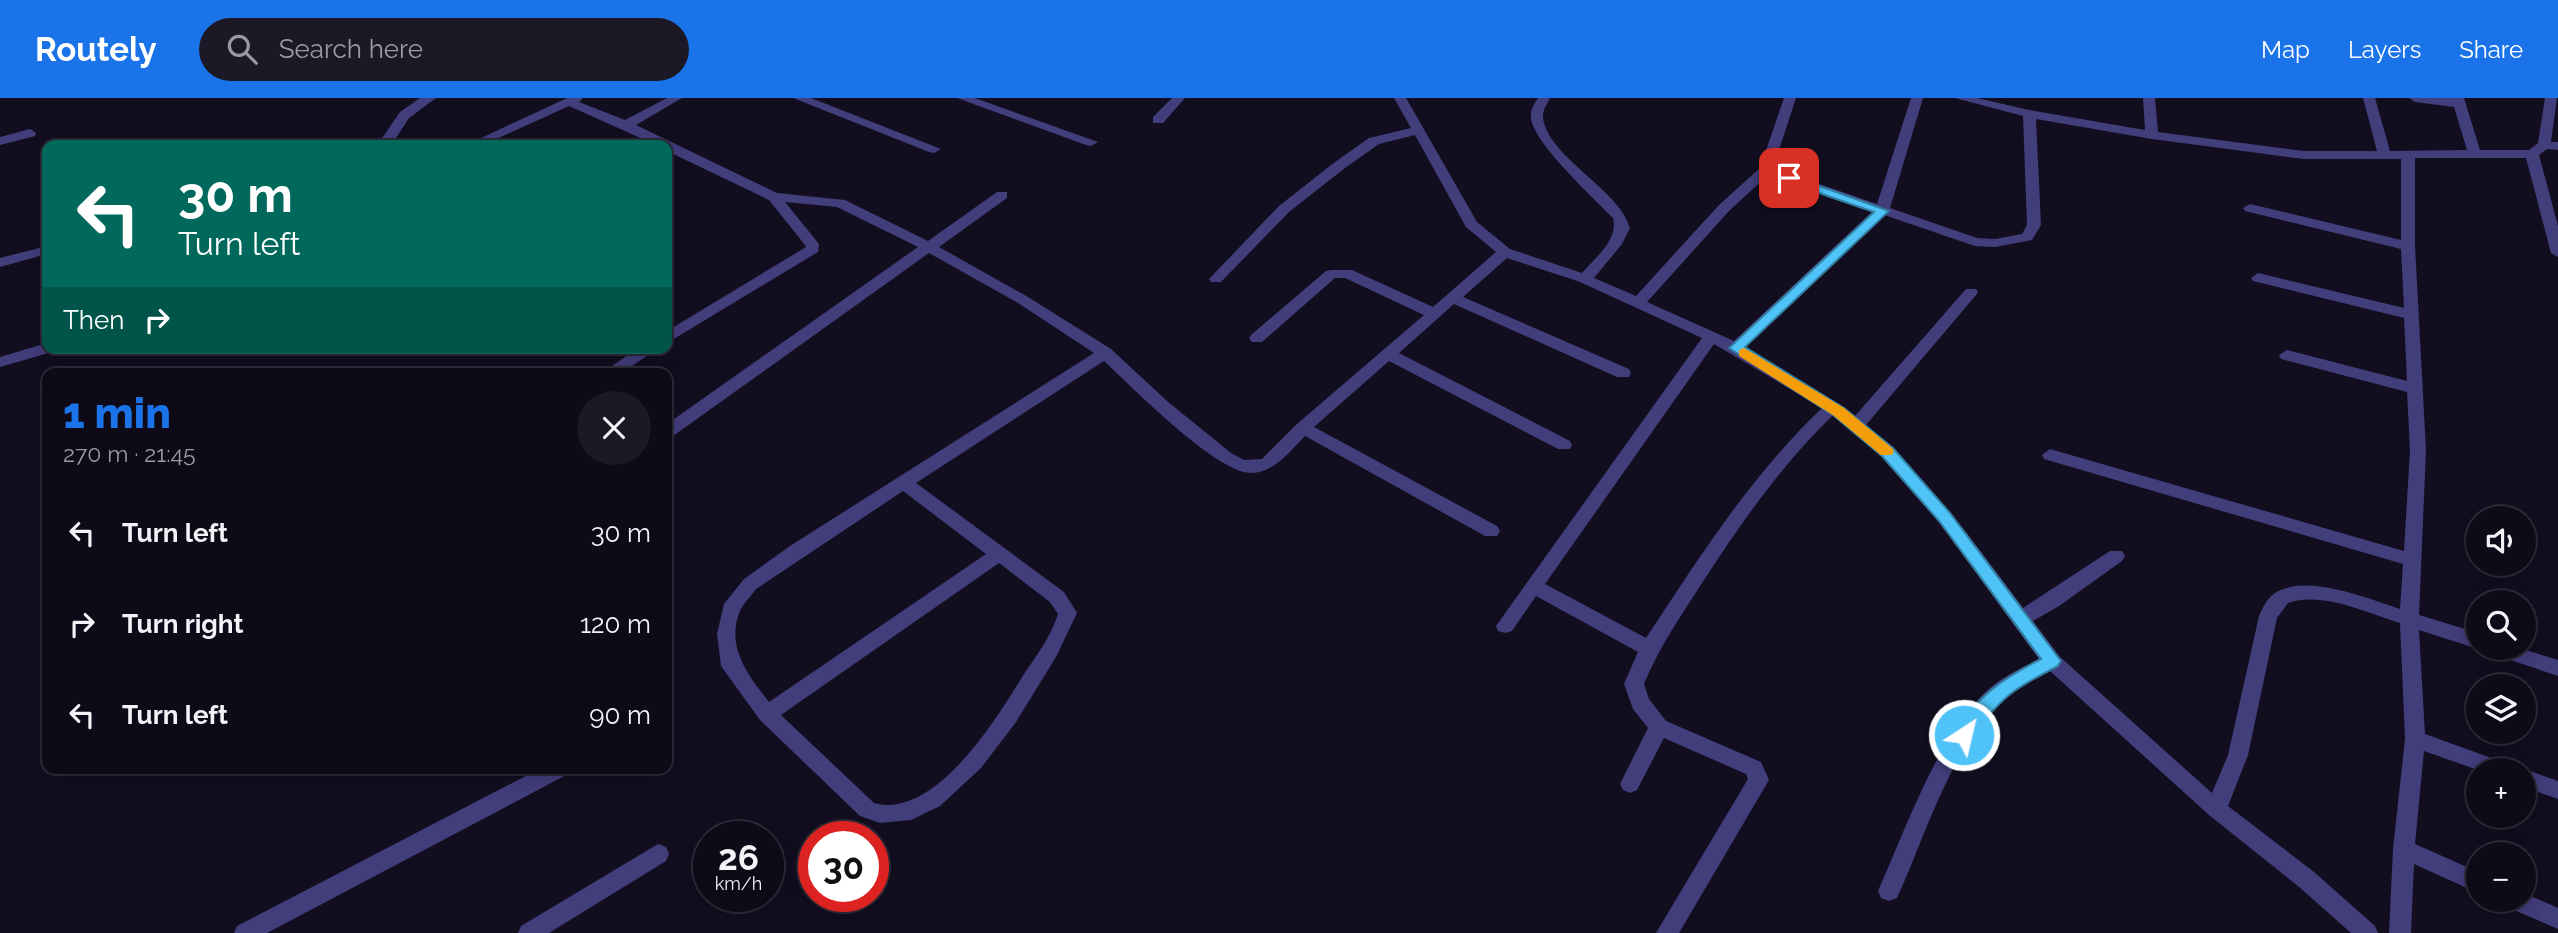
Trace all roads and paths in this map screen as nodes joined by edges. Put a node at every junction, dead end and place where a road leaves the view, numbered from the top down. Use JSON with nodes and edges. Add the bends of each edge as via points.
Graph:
{"nodes":[{"id":1,"x":430,"y":98,"type":"edge"},
{"id":2,"x":676,"y":98,"type":"edge"},
{"id":3,"x":799,"y":98,"type":"edge"},
{"id":4,"x":963,"y":98,"type":"edge"},
{"id":5,"x":1179,"y":98,"type":"edge"},
{"id":6,"x":1400,"y":98,"type":"edge"},
{"id":7,"x":1544,"y":98,"type":"edge"},
{"id":8,"x":1790,"y":98,"type":"edge"},
{"id":9,"x":1917,"y":98,"type":"edge"},
{"id":10,"x":1961,"y":98,"type":"edge"},
{"id":11,"x":2149,"y":98,"type":"edge"},
{"id":12,"x":2369,"y":98,"type":"edge"},
{"id":13,"x":2415,"y":98,"type":"edge"},
{"id":14,"x":2552,"y":98,"type":"edge"},
{"id":15,"x":573,"y":100,"type":"edge"},
{"id":16,"x":2459,"y":101,"type":"edge"},
{"id":17,"x":2029,"y":114,"type":"junction"},
{"id":18,"x":1158,"y":120,"type":"dead end"},
{"id":19,"x":626,"y":125,"type":"junction"},
{"id":20,"x":1418,"y":131,"type":"junction"},
{"id":21,"x":30,"y":133,"type":"dead end"},
{"id":22,"x":2152,"y":135,"type":"junction"},
{"id":23,"x":384,"y":140,"type":"edge"},
{"id":24,"x":484,"y":140,"type":"edge"},
{"id":25,"x":655,"y":140,"type":"edge"},
{"id":26,"x":0,"y":141,"type":"edge"},
{"id":27,"x":1091,"y":142,"type":"dead end"},
{"id":28,"x":2551,"y":146,"type":"edge"},
{"id":29,"x":672,"y":149,"type":"edge"},
{"id":30,"x":934,"y":149,"type":"dead end"},
{"id":31,"x":2384,"y":153,"type":"junction"},
{"id":32,"x":2407,"y":153,"type":"junction"},
{"id":33,"x":2475,"y":154,"type":"junction"},
{"id":34,"x":2532,"y":154,"type":"junction"},
{"id":35,"x":1766,"y":170,"type":"junction"},
{"id":36,"x":1002,"y":195,"type":"dead end"},
{"id":37,"x":774,"y":198,"type":"junction"},
{"id":38,"x":2250,"y":208,"type":"dead end"},
{"id":39,"x":1882,"y":211,"type":"junction"},
{"id":40,"x":927,"y":246,"type":"junction"},
{"id":41,"x":2408,"y":246,"type":"junction"},
{"id":42,"x":42,"y":251,"type":"edge"},
{"id":43,"x":1504,"y":252,"type":"junction"},
{"id":44,"x":2558,"y":253,"type":"edge"},
{"id":45,"x":0,"y":263,"type":"edge"},
{"id":46,"x":2258,"y":278,"type":"dead end"},
{"id":47,"x":1216,"y":279,"type":"dead end"},
{"id":48,"x":1585,"y":279,"type":"junction"},
{"id":49,"x":1971,"y":292,"type":"dead end"},
{"id":50,"x":1453,"y":298,"type":"junction"},
{"id":51,"x":1638,"y":303,"type":"junction"},
{"id":52,"x":1436,"y":314,"type":"junction"},
{"id":53,"x":2412,"y":315,"type":"junction"},
{"id":54,"x":672,"y":335,"type":"edge"},
{"id":55,"x":1711,"y":337,"type":"junction"},
{"id":56,"x":1257,"y":338,"type":"dead end"},
{"id":57,"x":1736,"y":348,"type":"junction"},
{"id":58,"x":42,"y":349,"type":"edge"},
{"id":59,"x":1105,"y":353,"type":"junction"},
{"id":60,"x":640,"y":354,"type":"edge"},
{"id":61,"x":1388,"y":354,"type":"junction"},
{"id":62,"x":2287,"y":355,"type":"dead end"},
{"id":63,"x":0,"y":362,"type":"edge"},
{"id":64,"x":618,"y":368,"type":"edge"},
{"id":65,"x":1623,"y":373,"type":"dead end"},
{"id":66,"x":2416,"y":389,"type":"junction"},
{"id":67,"x":1832,"y":407,"type":"junction"},
{"id":68,"x":1856,"y":425,"type":"junction"},
{"id":69,"x":672,"y":428,"type":"edge"},
{"id":70,"x":1303,"y":428,"type":"junction"},
{"id":71,"x":1564,"y":445,"type":"dead end"},
{"id":72,"x":2050,"y":455,"type":"dead end"},
{"id":73,"x":903,"y":481,"type":"junction"},
{"id":74,"x":1491,"y":531,"type":"dead end"},
{"id":75,"x":999,"y":554,"type":"junction"},
{"id":76,"x":2116,"y":556,"type":"dead end"},
{"id":77,"x":2412,"y":560,"type":"junction"},
{"id":78,"x":1533,"y":586,"type":"junction"},
{"id":79,"x":2021,"y":618,"type":"junction"},
{"id":80,"x":2409,"y":619,"type":"junction"},
{"id":81,"x":1505,"y":626,"type":"dead end"},
{"id":82,"x":2466,"y":637,"type":"edge"},
{"id":83,"x":1649,"y":649,"type":"junction"},
{"id":84,"x":2536,"y":660,"type":"edge"},
{"id":85,"x":2052,"y":661,"type":"junction"},
{"id":86,"x":2558,"y":667,"type":"edge"},
{"id":87,"x":767,"y":714,"type":"junction"},
{"id":88,"x":1660,"y":727,"type":"junction"},
{"id":89,"x":2416,"y":739,"type":"junction"},
{"id":90,"x":2468,"y":758,"type":"edge"},
{"id":91,"x":550,"y":774,"type":"edge"},
{"id":92,"x":2536,"y":782,"type":"edge"},
{"id":93,"x":1630,"y":784,"type":"dead end"},
{"id":94,"x":2558,"y":790,"type":"edge"},
{"id":95,"x":2216,"y":809,"type":"junction"},
{"id":96,"x":2404,"y":849,"type":"junction"},
{"id":97,"x":658,"y":854,"type":"dead end"},
{"id":98,"x":2466,"y":877,"type":"edge"},
{"id":99,"x":1889,"y":891,"type":"dead end"},
{"id":100,"x":2536,"y":909,"type":"edge"},
{"id":101,"x":2558,"y":919,"type":"edge"},
{"id":102,"x":246,"y":933,"type":"edge"},
{"id":103,"x":529,"y":933,"type":"edge"},
{"id":104,"x":1667,"y":933,"type":"edge"},
{"id":105,"x":2367,"y":933,"type":"edge"},
{"id":106,"x":2400,"y":933,"type":"edge"}],
"edges":[{"from":1,"to":23,"type":"street","via":[[407,111]]},
{"from":2,"to":19,"type":"street"},
{"from":3,"to":30,"type":"street"},
{"from":4,"to":27,"type":"street"},
{"from":5,"to":18,"type":"street"},
{"from":6,"to":20,"type":"street"},
{"from":7,"to":48,"type":"street","via":[[1536,121],[1553,147],[1619,217],[1623,228]]},
{"from":8,"to":35,"type":"street"},
{"from":9,"to":39,"type":"street"},
{"from":10,"to":17,"type":"street"},
{"from":11,"to":22,"type":"street"},
{"from":12,"to":31,"type":"street"},
{"from":13,"to":16,"type":"street"},
{"from":14,"to":28,"type":"street"},
{"from":15,"to":19,"type":"street"},
{"from":15,"to":24,"type":"street"},
{"from":16,"to":33,"type":"street"},
{"from":17,"to":22,"type":"street"},
{"from":17,"to":39,"type":"street","via":[[2034,225],[2028,237],[1975,242]]},
{"from":19,"to":25,"type":"street"},
{"from":20,"to":43,"type":"street","via":[[1471,224]]},
{"from":20,"to":47,"type":"street","via":[[1374,141],[1339,164],[1284,209]]},
{"from":21,"to":26,"type":"street"},
{"from":22,"to":31,"type":"street","via":[[2304,155]]},
{"from":28,"to":34,"type":"street"},
{"from":29,"to":37,"type":"street"},
{"from":31,"to":32,"type":"street"},
{"from":32,"to":33,"type":"street"},
{"from":32,"to":41,"type":"street"},
{"from":33,"to":34,"type":"street"},
{"from":34,"to":44,"type":"street"},
{"from":35,"to":39,"type":"street"},
{"from":35,"to":51,"type":"street","via":[[1724,208]]},
{"from":36,"to":40,"type":"street"},
{"from":37,"to":40,"type":"street","via":[[840,203]]},
{"from":37,"to":54,"type":"street","via":[[813,249]]},
{"from":38,"to":41,"type":"street"},
{"from":39,"to":57,"type":"street"},
{"from":40,"to":59,"type":"street"},
{"from":40,"to":69,"type":"street"},
{"from":41,"to":53,"type":"street"},
{"from":42,"to":45,"type":"street"},
{"from":43,"to":48,"type":"street"},
{"from":43,"to":50,"type":"street"},
{"from":46,"to":53,"type":"street"},
{"from":48,"to":51,"type":"street"},
{"from":49,"to":68,"type":"street"},
{"from":50,"to":52,"type":"street"},
{"from":50,"to":65,"type":"street"},
{"from":51,"to":55,"type":"street"},
{"from":52,"to":56,"type":"street","via":[[1338,272]]},
{"from":52,"to":61,"type":"street"},
{"from":53,"to":66,"type":"street"},
{"from":55,"to":57,"type":"street"},
{"from":55,"to":78,"type":"street"},
{"from":57,"to":67,"type":"street"},
{"from":58,"to":63,"type":"street"},
{"from":59,"to":70,"type":"street","via":[[1161,405],[1241,466],[1268,463]]},
{"from":59,"to":73,"type":"street"},
{"from":60,"to":64,"type":"street"},
{"from":61,"to":70,"type":"street"},
{"from":61,"to":71,"type":"street"},
{"from":62,"to":66,"type":"street"},
{"from":66,"to":77,"type":"street"},
{"from":67,"to":68,"type":"street"},
{"from":67,"to":83,"type":"street","via":[[1745,503]]},
{"from":68,"to":79,"type":"street","via":[[1887,452],[1945,517]]},
{"from":70,"to":74,"type":"street"},
{"from":72,"to":77,"type":"street"},
{"from":73,"to":75,"type":"street"},
{"from":73,"to":87,"type":"street","via":[[750,584],[731,609],[726,634],[731,666]]},
{"from":75,"to":87,"type":"street"},
{"from":75,"to":87,"type":"street","via":[[1057,597],[1068,613],[1014,710],[956,782],[917,808],[888,815],[867,810]]},
{"from":76,"to":79,"type":"street"},
{"from":77,"to":80,"type":"street"},
{"from":78,"to":81,"type":"street"},
{"from":78,"to":83,"type":"street"},
{"from":79,"to":85,"type":"street"},
{"from":80,"to":82,"type":"street"},
{"from":80,"to":89,"type":"street"},
{"from":80,"to":95,"type":"street","via":[[2317,593],[2280,599],[2268,616],[2238,755]]},
{"from":83,"to":88,"type":"street","via":[[1634,684],[1640,703]]},
{"from":84,"to":86,"type":"street"},
{"from":85,"to":95,"type":"street"},
{"from":85,"to":99,"type":"street","via":[[1988,701],[1945,771]]},
{"from":88,"to":93,"type":"street"},
{"from":88,"to":104,"type":"street","via":[[1754,768],[1759,780]]},
{"from":89,"to":90,"type":"street"},
{"from":89,"to":96,"type":"street"},
{"from":91,"to":102,"type":"street"},
{"from":92,"to":94,"type":"street"},
{"from":95,"to":105,"type":"street"},
{"from":96,"to":98,"type":"street"},
{"from":96,"to":106,"type":"street"},
{"from":97,"to":103,"type":"street"},
{"from":100,"to":101,"type":"street"}]}
